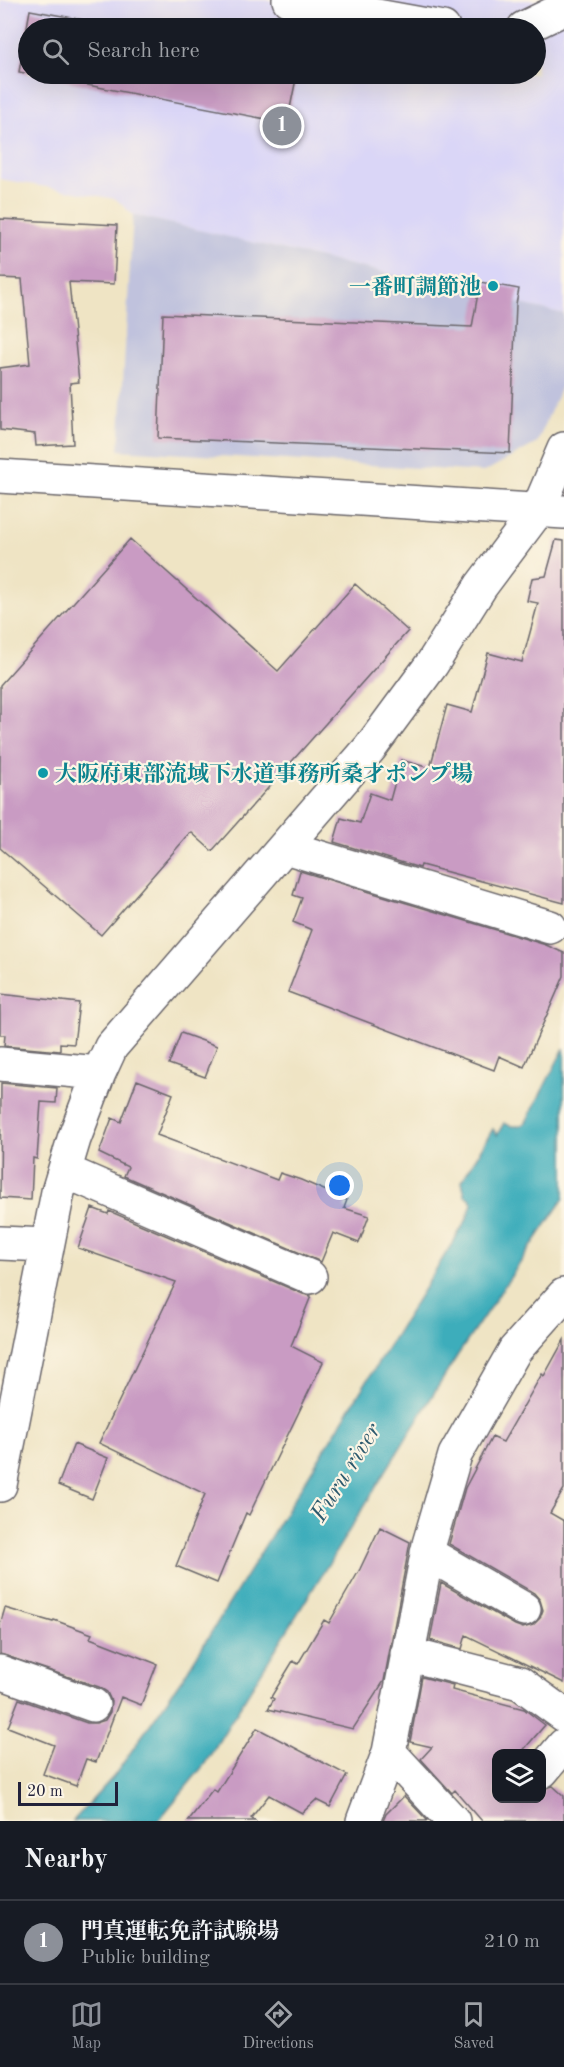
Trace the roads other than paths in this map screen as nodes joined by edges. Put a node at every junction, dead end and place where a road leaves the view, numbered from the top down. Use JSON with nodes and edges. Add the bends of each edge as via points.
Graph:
{"nodes":[{"id":1,"x":290,"y":0,"type":"edge"},
{"id":2,"x":564,"y":6,"type":"edge"},
{"id":3,"x":388,"y":18,"type":"edge"},
{"id":4,"x":545,"y":18,"type":"edge"},
{"id":5,"x":564,"y":449,"type":"edge"},
{"id":6,"x":0,"y":476,"type":"edge"},
{"id":7,"x":551,"y":511,"type":"edge"},
{"id":8,"x":285,"y":847,"type":"junction"},
{"id":9,"x":550,"y":927,"type":"dead end"},
{"id":10,"x":0,"y":1064,"type":"edge"},
{"id":11,"x":99,"y":1073,"type":"junction"},
{"id":12,"x":65,"y":1172,"type":"junction"},
{"id":13,"x":0,"y":1243,"type":"edge"},
{"id":14,"x":47,"y":1245,"type":"junction"},
{"id":15,"x":310,"y":1277,"type":"dead end"},
{"id":16,"x":564,"y":1295,"type":"edge"},
{"id":17,"x":0,"y":1485,"type":"edge"},
{"id":18,"x":427,"y":1553,"type":"junction"},
{"id":19,"x":524,"y":1609,"type":"dead end"},
{"id":20,"x":407,"y":1654,"type":"junction"},
{"id":21,"x":0,"y":1671,"type":"edge"},
{"id":22,"x":93,"y":1705,"type":"dead end"},
{"id":23,"x":564,"y":1715,"type":"edge"},
{"id":24,"x":564,"y":1745,"type":"edge"},
{"id":25,"x":389,"y":1752,"type":"junction"},
{"id":26,"x":546,"y":1766,"type":"edge"},
{"id":27,"x":363,"y":1821,"type":"edge"},
{"id":28,"x":453,"y":1821,"type":"edge"}],
"edges":[{"from":1,"to":3,"type":"street"},
{"from":2,"to":4,"type":"street"},
{"from":5,"to":7,"type":"street"},
{"from":6,"to":7,"type":"street"},
{"from":7,"to":8,"type":"street","via":[[481,586],[432,664],[370,748]]},
{"from":8,"to":9,"type":"street"},
{"from":8,"to":11,"type":"street","via":[[111,1047]]},
{"from":10,"to":11,"type":"street"},
{"from":11,"to":12,"type":"street"},
{"from":12,"to":14,"type":"street"},
{"from":12,"to":15,"type":"street"},
{"from":13,"to":14,"type":"street"},
{"from":14,"to":17,"type":"street"},
{"from":16,"to":18,"type":"street","via":[[515,1350],[455,1455]]},
{"from":18,"to":19,"type":"street"},
{"from":18,"to":20,"type":"street"},
{"from":20,"to":23,"type":"street","via":[[520,1683]]},
{"from":20,"to":25,"type":"street"},
{"from":21,"to":22,"type":"street"},
{"from":24,"to":26,"type":"street"},
{"from":25,"to":27,"type":"street"},
{"from":25,"to":28,"type":"street"}]}
